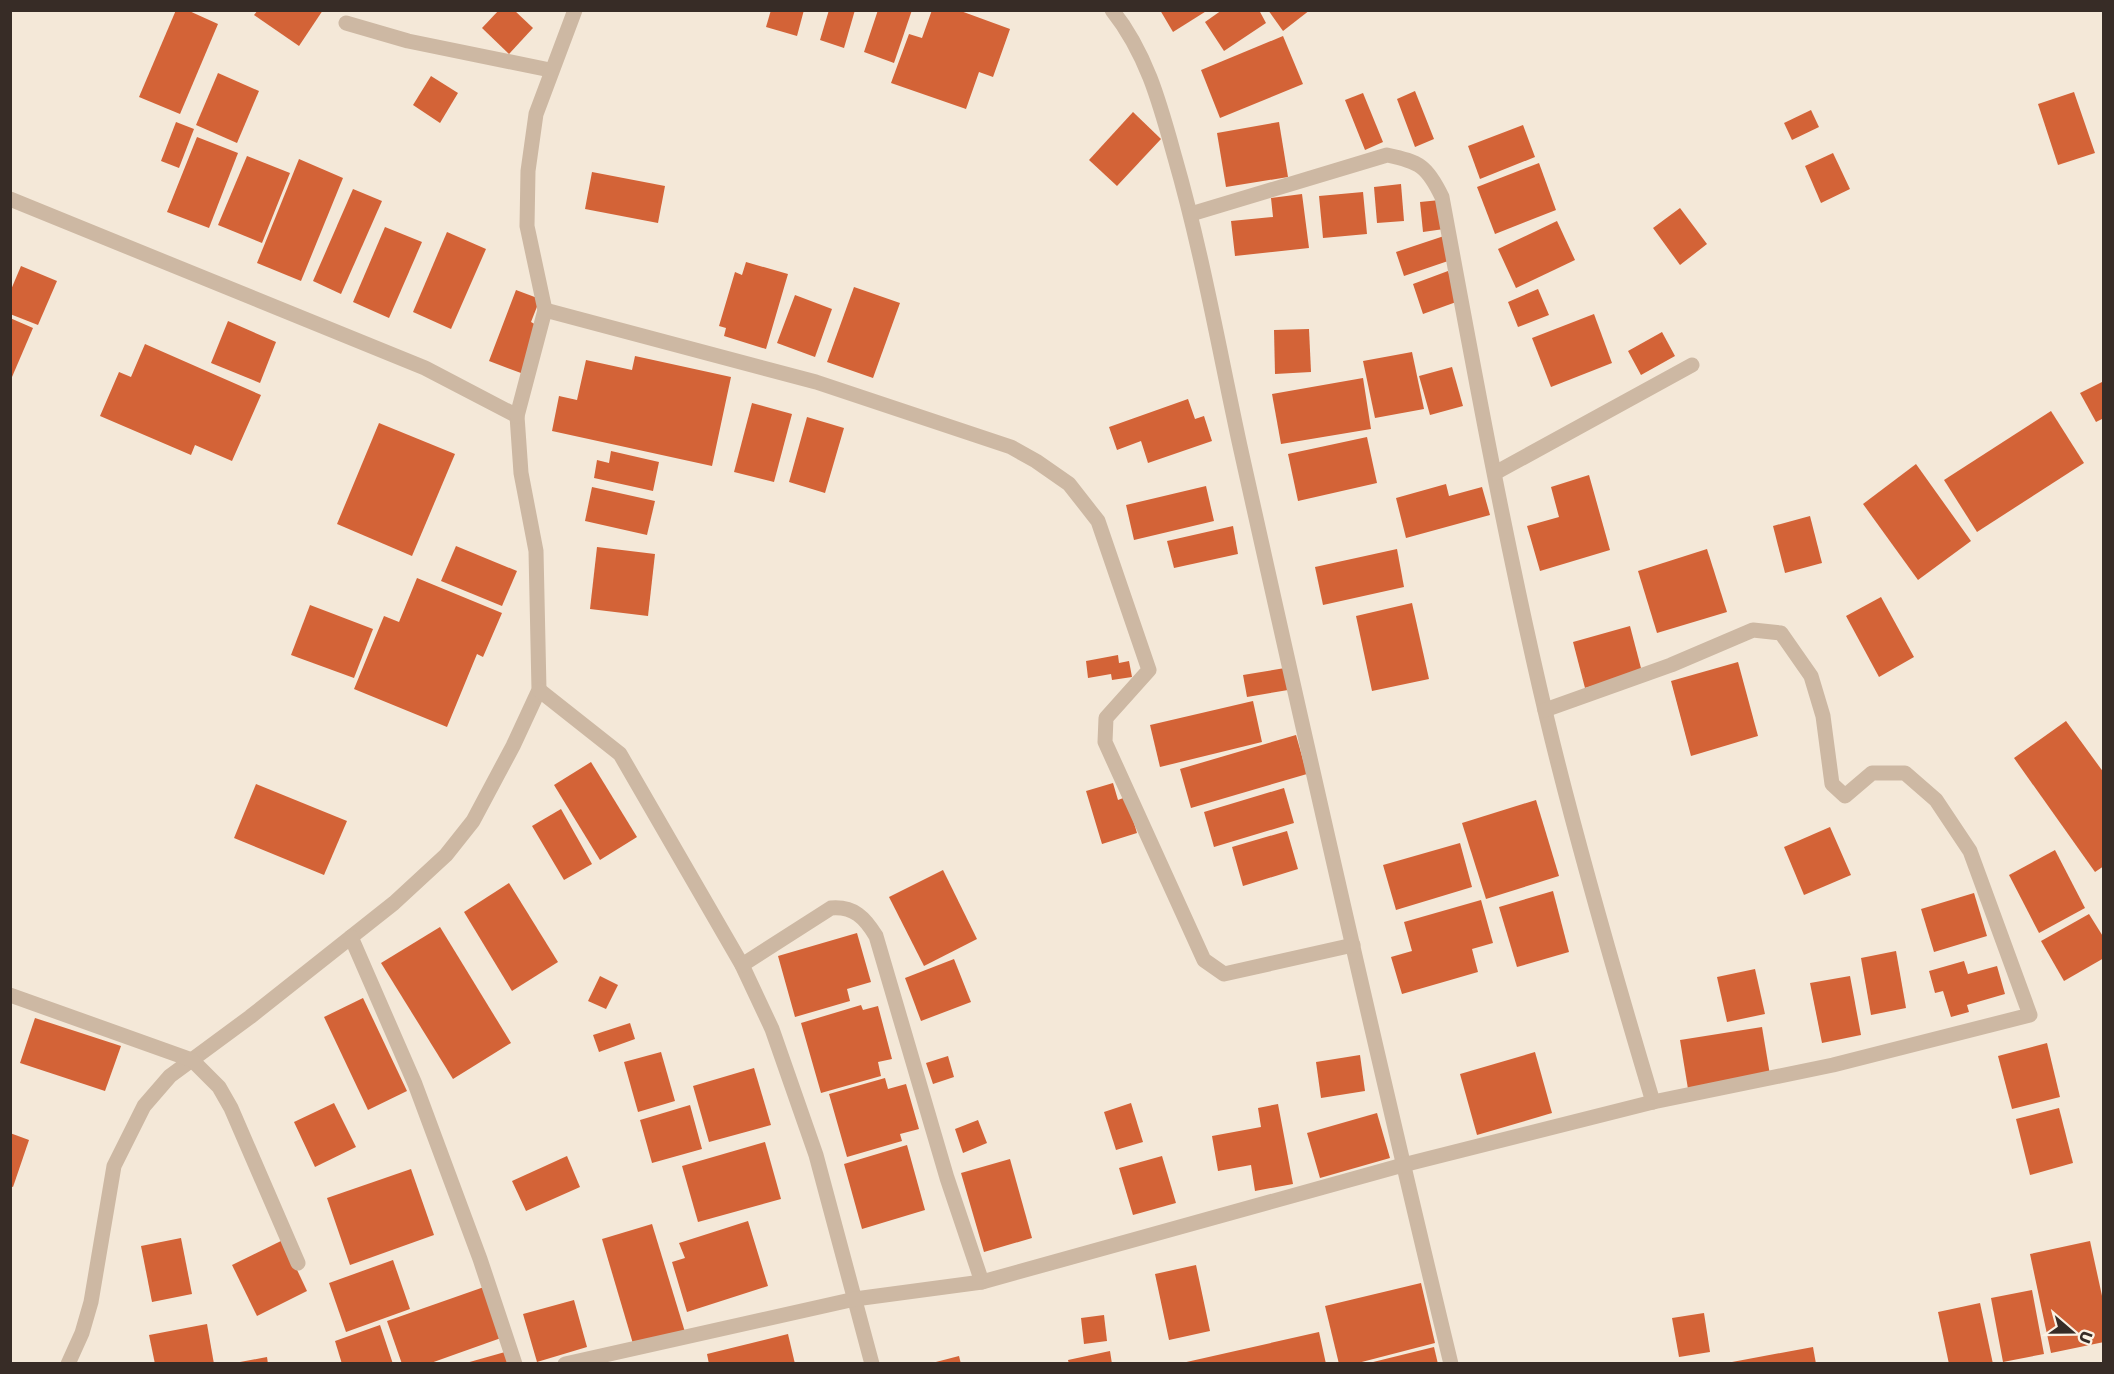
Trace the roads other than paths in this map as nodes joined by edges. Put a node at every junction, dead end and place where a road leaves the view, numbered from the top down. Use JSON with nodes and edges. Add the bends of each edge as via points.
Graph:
{"nodes":[{"id":1,"x":574,"y":10,"type":"edge"},
{"id":2,"x":1112,"y":10,"type":"edge"},
{"id":3,"x":346,"y":23,"type":"dead end"},
{"id":4,"x":550,"y":70,"type":"junction"},
{"id":5,"x":10,"y":199,"type":"edge"},
{"id":6,"x":1191,"y":214,"type":"junction"},
{"id":7,"x":545,"y":310,"type":"junction"},
{"id":8,"x":1692,"y":365,"type":"dead end"},
{"id":9,"x":517,"y":416,"type":"junction"},
{"id":10,"x":1495,"y":473,"type":"junction"},
{"id":11,"x":539,"y":690,"type":"junction"},
{"id":12,"x":1545,"y":710,"type":"junction"},
{"id":13,"x":351,"y":937,"type":"junction"},
{"id":14,"x":1353,"y":945,"type":"junction"},
{"id":15,"x":742,"y":965,"type":"junction"},
{"id":16,"x":10,"y":995,"type":"edge"},
{"id":17,"x":192,"y":1060,"type":"junction"},
{"id":18,"x":1653,"y":1102,"type":"junction"},
{"id":19,"x":1403,"y":1165,"type":"junction"},
{"id":20,"x":298,"y":1263,"type":"dead end"},
{"id":21,"x":982,"y":1282,"type":"junction"},
{"id":22,"x":855,"y":1299,"type":"junction"},
{"id":23,"x":68,"y":1364,"type":"edge"},
{"id":24,"x":515,"y":1364,"type":"edge"},
{"id":25,"x":565,"y":1364,"type":"edge"},
{"id":26,"x":872,"y":1364,"type":"edge"},
{"id":27,"x":1452,"y":1364,"type":"edge"}],
"edges":[{"from":1,"to":4,"type":"street"},
{"from":2,"to":6,"type":"street","via":[[1129,32],[1154,83]]},
{"from":3,"to":4,"type":"street","via":[[480,58]]},
{"from":4,"to":7,"type":"street","via":[[536,114],[528,171],[527,226]]},
{"from":5,"to":9,"type":"street","via":[[425,368]]},
{"from":6,"to":10,"type":"street","via":[[1387,155],[1412,160],[1430,172],[1442,197]]},
{"from":6,"to":14,"type":"street"},
{"from":7,"to":9,"type":"street"},
{"from":7,"to":14,"type":"street","via":[[816,382],[1011,447],[1070,484],[1098,521],[1149,670],[1107,718],[1105,742],[1204,960],[1224,974]]},
{"from":8,"to":10,"type":"street"},
{"from":9,"to":11,"type":"street","via":[[521,473],[536,551]]},
{"from":10,"to":12,"type":"street"},
{"from":11,"to":13,"type":"street","via":[[473,821],[446,855]]},
{"from":11,"to":15,"type":"street","via":[[620,754]]},
{"from":12,"to":18,"type":"street","via":[[1605,946]]},
{"from":12,"to":18,"type":"street","via":[[1671,665],[1753,630],[1781,633],[1811,676],[1823,716],[1832,784],[1845,796],[1872,773],[1905,773],[1936,800],[1971,851],[2030,1014],[1833,1065]]},
{"from":13,"to":17,"type":"street"},
{"from":13,"to":24,"type":"street","via":[[415,1084]]},
{"from":14,"to":19,"type":"street"},
{"from":15,"to":21,"type":"street","via":[[831,908],[855,911],[867,922],[876,936],[947,1178]]},
{"from":15,"to":22,"type":"street","via":[[772,1029],[816,1155]]},
{"from":16,"to":17,"type":"street"},
{"from":17,"to":20,"type":"street","via":[[219,1087],[231,1108]]},
{"from":17,"to":23,"type":"street","via":[[170,1076],[144,1106],[114,1166],[91,1302]]},
{"from":18,"to":19,"type":"street"},
{"from":19,"to":21,"type":"street"},
{"from":19,"to":27,"type":"street"},
{"from":21,"to":22,"type":"street"},
{"from":22,"to":25,"type":"street"},
{"from":22,"to":26,"type":"street"}]}
